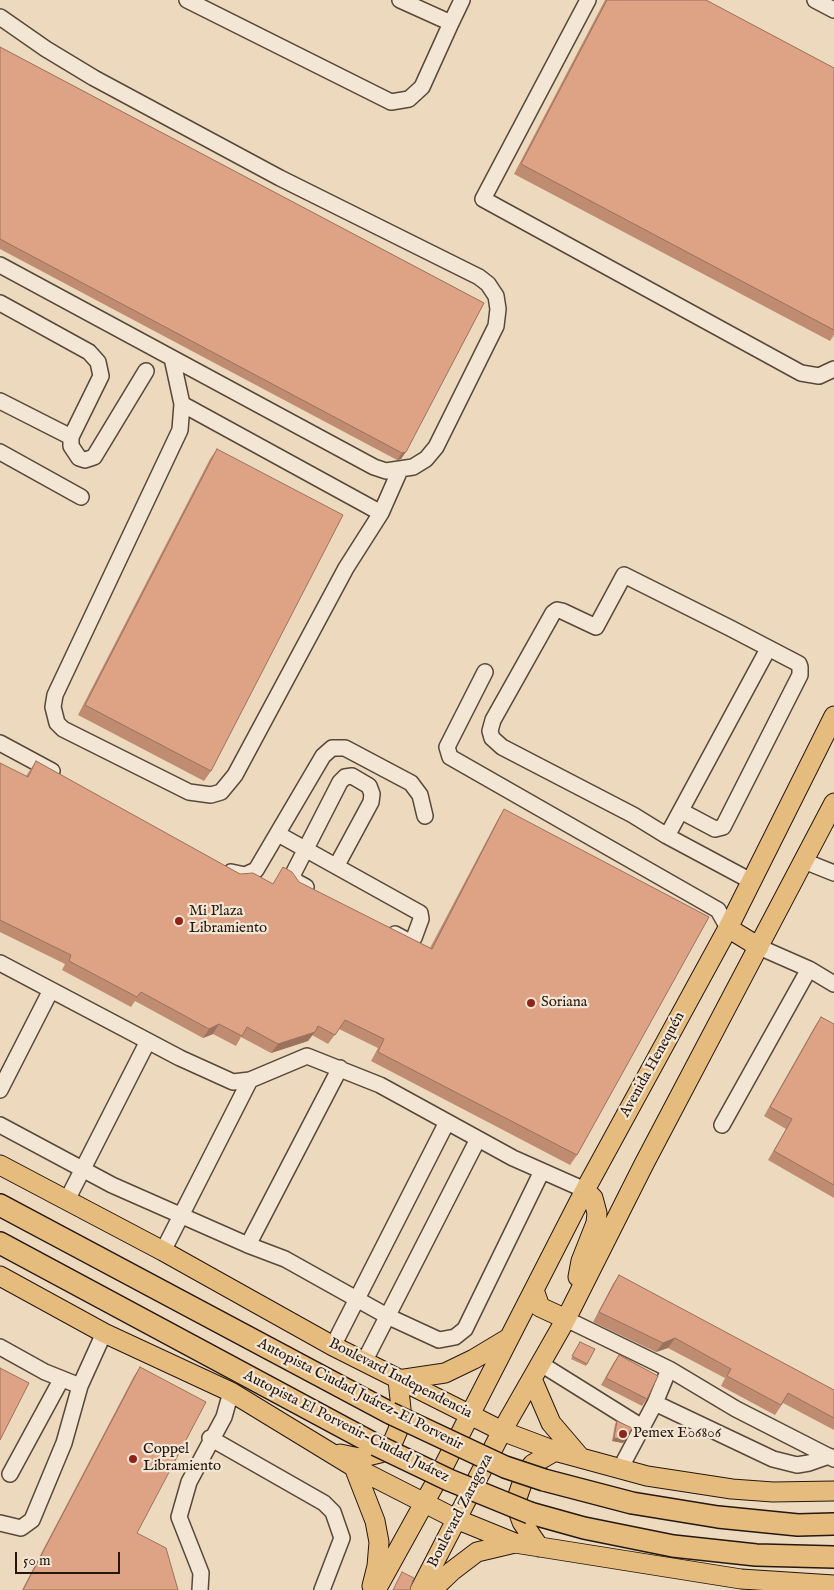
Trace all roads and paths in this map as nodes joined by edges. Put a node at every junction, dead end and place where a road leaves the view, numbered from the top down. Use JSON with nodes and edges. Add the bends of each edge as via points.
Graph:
{"nodes":[{"id":1,"x":187,"y":0,"type":"edge"},
{"id":2,"x":400,"y":0,"type":"edge"},
{"id":3,"x":462,"y":0,"type":"edge"},
{"id":4,"x":588,"y":0,"type":"edge"},
{"id":5,"x":816,"y":0,"type":"edge"},
{"id":6,"x":834,"y":10,"type":"edge"},
{"id":7,"x":0,"y":16,"type":"edge"},
{"id":8,"x":451,"y":23,"type":"junction"},
{"id":9,"x":0,"y":265,"type":"edge"},
{"id":10,"x":0,"y":303,"type":"edge"},
{"id":11,"x":172,"y":358,"type":"junction"},
{"id":12,"x":834,"y":369,"type":"edge"},
{"id":13,"x":146,"y":371,"type":"dead end"},
{"id":14,"x":0,"y":401,"type":"edge"},
{"id":15,"x":182,"y":404,"type":"junction"},
{"id":16,"x":72,"y":437,"type":"junction"},
{"id":17,"x":0,"y":452,"type":"edge"},
{"id":18,"x":400,"y":470,"type":"junction"},
{"id":19,"x":81,"y":497,"type":"dead end"},
{"id":20,"x":380,"y":513,"type":"junction"},
{"id":21,"x":768,"y":648,"type":"junction"},
{"id":22,"x":485,"y":672,"type":"dead end"},
{"id":23,"x":834,"y":716,"type":"edge"},
{"id":24,"x":0,"y":743,"type":"edge"},
{"id":25,"x":64,"y":778,"type":"edge"},
{"id":26,"x":834,"y":803,"type":"edge"},
{"id":27,"x":681,"y":811,"type":"junction"},
{"id":28,"x":425,"y":816,"type":"dead end"},
{"id":29,"x":278,"y":834,"type":"junction"},
{"id":30,"x":667,"y":836,"type":"junction"},
{"id":31,"x":306,"y":850,"type":"junction"},
{"id":32,"x":804,"y":860,"type":"junction"},
{"id":33,"x":337,"y":865,"type":"junction"},
{"id":34,"x":220,"y":866,"type":"edge"},
{"id":35,"x":834,"y":873,"type":"edge"},
{"id":36,"x":751,"y":881,"type":"junction"},
{"id":37,"x":323,"y":896,"type":"edge"},
{"id":38,"x":382,"y":928,"type":"edge"},
{"id":39,"x":728,"y":928,"type":"junction"},
{"id":40,"x":759,"y":947,"type":"junction"},
{"id":41,"x":0,"y":963,"type":"edge"},
{"id":42,"x":808,"y":969,"type":"junction"},
{"id":43,"x":834,"y":984,"type":"edge"},
{"id":44,"x":51,"y":990,"type":"junction"},
{"id":45,"x":148,"y":1041,"type":"junction"},
{"id":46,"x":340,"y":1068,"type":"junction"},
{"id":47,"x":250,"y":1080,"type":"junction"},
{"id":48,"x":0,"y":1090,"type":"edge"},
{"id":49,"x":448,"y":1122,"type":"junction"},
{"id":50,"x":0,"y":1125,"type":"edge"},
{"id":51,"x":722,"y":1125,"type":"dead end"},
{"id":52,"x":478,"y":1138,"type":"junction"},
{"id":53,"x":0,"y":1165,"type":"edge"},
{"id":54,"x":81,"y":1167,"type":"junction"},
{"id":55,"x":542,"y":1171,"type":"junction"},
{"id":56,"x":585,"y":1190,"type":"junction"},
{"id":57,"x":67,"y":1200,"type":"junction"},
{"id":58,"x":0,"y":1205,"type":"edge"},
{"id":59,"x":181,"y":1216,"type":"junction"},
{"id":60,"x":0,"y":1243,"type":"edge"},
{"id":61,"x":248,"y":1245,"type":"junction"},
{"id":62,"x":163,"y":1251,"type":"junction"},
{"id":63,"x":0,"y":1276,"type":"edge"},
{"id":64,"x":534,"y":1290,"type":"junction"},
{"id":65,"x":578,"y":1294,"type":"junction"},
{"id":66,"x":358,"y":1299,"type":"junction"},
{"id":67,"x":387,"y":1316,"type":"junction"},
{"id":68,"x":566,"y":1319,"type":"junction"},
{"id":69,"x":104,"y":1333,"type":"junction"},
{"id":70,"x":508,"y":1338,"type":"junction"},
{"id":71,"x":333,"y":1346,"type":"junction"},
{"id":72,"x":0,"y":1347,"type":"edge"},
{"id":73,"x":364,"y":1362,"type":"junction"},
{"id":74,"x":670,"y":1370,"type":"junction"},
{"id":75,"x":537,"y":1372,"type":"junction"},
{"id":76,"x":61,"y":1380,"type":"junction"},
{"id":77,"x":398,"y":1380,"type":"junction"},
{"id":78,"x":80,"y":1386,"type":"junction"},
{"id":79,"x":231,"y":1392,"type":"junction"},
{"id":80,"x":655,"y":1403,"type":"junction"},
{"id":81,"x":471,"y":1414,"type":"junction"},
{"id":82,"x":642,"y":1427,"type":"junction"},
{"id":83,"x":502,"y":1431,"type":"junction"},
{"id":84,"x":210,"y":1438,"type":"junction"},
{"id":85,"x":555,"y":1451,"type":"junction"},
{"id":86,"x":333,"y":1452,"type":"junction"},
{"id":87,"x":580,"y":1457,"type":"junction"},
{"id":88,"x":832,"y":1457,"type":"edge"},
{"id":89,"x":354,"y":1467,"type":"junction"},
{"id":90,"x":620,"y":1469,"type":"junction"},
{"id":91,"x":10,"y":1474,"type":"dead end"},
{"id":92,"x":834,"y":1491,"type":"edge"},
{"id":93,"x":425,"y":1502,"type":"junction"},
{"id":94,"x":456,"y":1519,"type":"junction"},
{"id":95,"x":0,"y":1523,"type":"edge"},
{"id":96,"x":834,"y":1524,"type":"edge"},
{"id":97,"x":515,"y":1543,"type":"junction"},
{"id":98,"x":539,"y":1547,"type":"junction"},
{"id":99,"x":834,"y":1557,"type":"edge"},
{"id":100,"x":834,"y":1585,"type":"edge"},
{"id":101,"x":200,"y":1590,"type":"edge"},
{"id":102,"x":322,"y":1590,"type":"edge"},
{"id":103,"x":371,"y":1590,"type":"edge"},
{"id":104,"x":376,"y":1590,"type":"edge"},
{"id":105,"x":420,"y":1590,"type":"edge"},
{"id":106,"x":432,"y":1590,"type":"edge"}],
"edges":[{"from":1,"to":8,"type":"street","via":[[391,102],[409,99],[422,87]]},
{"from":2,"to":8,"type":"street"},
{"from":3,"to":8,"type":"street"},
{"from":4,"to":12,"type":"street","via":[[483,198],[801,373],[819,376]]},
{"from":5,"to":6,"type":"street"},
{"from":7,"to":18,"type":"street","via":[[94,78],[488,284],[496,296],[496,326],[436,447],[426,459]]},
{"from":9,"to":11,"type":"street"},
{"from":10,"to":16,"type":"street","via":[[89,352],[98,362],[101,376]]},
{"from":11,"to":15,"type":"street"},
{"from":11,"to":18,"type":"street","via":[[374,467]]},
{"from":13,"to":16,"type":"street","via":[[94,457],[79,458],[72,446]]},
{"from":14,"to":16,"type":"street"},
{"from":15,"to":20,"type":"street"},
{"from":15,"to":20,"type":"street","via":[[180,430],[55,695],[54,715],[63,729],[189,792],[211,795],[221,792],[236,775],[346,568]]},
{"from":17,"to":19,"type":"street"},
{"from":18,"to":20,"type":"street"},
{"from":21,"to":27,"type":"street"},
{"from":21,"to":27,"type":"street","via":[[799,664],[801,671],[728,820],[723,827],[715,829]]},
{"from":21,"to":30,"type":"street","via":[[624,575],[596,627],[562,611],[553,613],[493,720],[490,731],[495,742]]},
{"from":22,"to":39,"type":"street","via":[[446,746],[450,757],[718,910]]},
{"from":23,"to":36,"type":"main road","name":"Avenida Henequén"},
{"from":24,"to":25,"type":"street"},
{"from":26,"to":32,"type":"main road"},
{"from":27,"to":30,"type":"street"},
{"from":28,"to":29,"type":"street","via":[[420,795],[411,783],[338,746],[323,756]]},
{"from":29,"to":31,"type":"street"},
{"from":29,"to":34,"type":"street","via":[[251,873],[238,875]]},
{"from":30,"to":36,"type":"street"},
{"from":31,"to":33,"type":"street"},
{"from":31,"to":33,"type":"street","via":[[340,782],[352,776],[369,786],[372,794]]},
{"from":31,"to":37,"type":"street","via":[[294,877],[298,883]]},
{"from":32,"to":35,"type":"street"},
{"from":32,"to":40,"type":"main road"},
{"from":33,"to":38,"type":"street","via":[[418,911],[421,919],[416,936],[408,941]]},
{"from":36,"to":39,"type":"main road","name":"Avenida Henequén"},
{"from":39,"to":40,"type":"main road"},
{"from":39,"to":56,"type":"main road","name":"Avenida Henequén"},
{"from":40,"to":42,"type":"street"},
{"from":40,"to":65,"type":"main road"},
{"from":41,"to":44,"type":"street"},
{"from":42,"to":43,"type":"street"},
{"from":42,"to":51,"type":"street"},
{"from":44,"to":45,"type":"street"},
{"from":44,"to":48,"type":"street"},
{"from":45,"to":47,"type":"street","via":[[233,1082]]},
{"from":45,"to":54,"type":"street"},
{"from":46,"to":47,"type":"street","via":[[307,1056]]},
{"from":46,"to":49,"type":"street","via":[[380,1085]]},
{"from":46,"to":61,"type":"street"},
{"from":47,"to":59,"type":"street"},
{"from":49,"to":52,"type":"street"},
{"from":49,"to":66,"type":"street"},
{"from":50,"to":54,"type":"street"},
{"from":52,"to":55,"type":"street"},
{"from":52,"to":67,"type":"street"},
{"from":53,"to":57,"type":"main road","name":"Boulevard Independencia"},
{"from":54,"to":57,"type":"street"},
{"from":54,"to":59,"type":"street","via":[[112,1185]]},
{"from":55,"to":56,"type":"street"},
{"from":55,"to":67,"type":"street","via":[[465,1329],[456,1337],[439,1340]]},
{"from":56,"to":64,"type":"main road","name":"Avenida Henequén"},
{"from":56,"to":65,"type":"main road","via":[[593,1198],[597,1213],[578,1270]]},
{"from":57,"to":62,"type":"main road","name":"Boulevard Independencia"},
{"from":58,"to":96,"type":"highway","name":"Autopista Ciudad Juárez-El Porvenir","bridge":true,"via":[[390,1413],[505,1467],[632,1503],[718,1517],[798,1525]]},
{"from":59,"to":61,"type":"street"},
{"from":59,"to":62,"type":"street"},
{"from":60,"to":99,"type":"highway","name":"Autopista El Porvenir-Ciudad Juárez","bridge":true,"via":[[376,1446],[530,1513],[673,1546],[756,1555]]},
{"from":61,"to":66,"type":"street","via":[[285,1259]]},
{"from":62,"to":71,"type":"main road","name":"Boulevard Independencia"},
{"from":63,"to":69,"type":"main road"},
{"from":64,"to":68,"type":"main road","via":[[540,1307]]},
{"from":64,"to":70,"type":"main road","name":"Avenida Henequén"},
{"from":65,"to":68,"type":"main road"},
{"from":66,"to":67,"type":"street"},
{"from":66,"to":71,"type":"street"},
{"from":67,"to":73,"type":"street"},
{"from":68,"to":74,"type":"street"},
{"from":68,"to":75,"type":"main road"},
{"from":69,"to":78,"type":"street"},
{"from":69,"to":79,"type":"main road"},
{"from":70,"to":77,"type":"main road","via":[[445,1373]]},
{"from":70,"to":81,"type":"main road","name":"Avenida Henequén"},
{"from":71,"to":73,"type":"main road","name":"Boulevard Independencia"},
{"from":72,"to":76,"type":"street"},
{"from":73,"to":77,"type":"main road","name":"Boulevard Independencia"},
{"from":74,"to":80,"type":"street"},
{"from":74,"to":88,"type":"street"},
{"from":75,"to":82,"type":"street"},
{"from":75,"to":83,"type":"main road"},
{"from":75,"to":87,"type":"main road","via":[[551,1423]]},
{"from":76,"to":78,"type":"street"},
{"from":76,"to":91,"type":"street"},
{"from":77,"to":81,"type":"main road","name":"Boulevard Independencia"},
{"from":77,"to":86,"type":"main road","via":[[400,1409],[398,1430],[392,1444],[380,1453],[359,1458]]},
{"from":78,"to":95,"type":"street","via":[[64,1443],[32,1520],[20,1528]]},
{"from":79,"to":84,"type":"street","via":[[224,1417]]},
{"from":79,"to":86,"type":"main road"},
{"from":80,"to":82,"type":"street"},
{"from":80,"to":88,"type":"street","via":[[774,1459],[797,1464]]},
{"from":81,"to":83,"type":"main road","name":"Boulevard Independencia"},
{"from":81,"to":93,"type":"main road"},
{"from":82,"to":90,"type":"street"},
{"from":83,"to":85,"type":"main road","name":"Boulevard Independencia"},
{"from":83,"to":94,"type":"main road","name":"Boulevard Zaragoza"},
{"from":84,"to":101,"type":"street","via":[[188,1482],[179,1516],[201,1573]]},
{"from":84,"to":102,"type":"street","via":[[324,1503],[333,1512],[342,1538]]},
{"from":85,"to":87,"type":"main road","name":"Boulevard Independencia"},
{"from":85,"to":98,"type":"main road","via":[[526,1472],[517,1498],[522,1522]]},
{"from":86,"to":89,"type":"main road"},
{"from":87,"to":90,"type":"main road","name":"Boulevard Independencia"},
{"from":89,"to":93,"type":"main road"},
{"from":89,"to":103,"type":"main road","via":[[376,1521],[379,1542]]},
{"from":90,"to":92,"type":"main road","name":"Boulevard Independencia","via":[[732,1489]]},
{"from":93,"to":94,"type":"main road"},
{"from":93,"to":104,"type":"main road"},
{"from":94,"to":97,"type":"main road"},
{"from":94,"to":105,"type":"main road","name":"Boulevard Zaragoza"},
{"from":97,"to":98,"type":"main road"},
{"from":97,"to":106,"type":"main road","via":[[477,1552]]},
{"from":98,"to":100,"type":"main road","via":[[741,1579]]}]}
